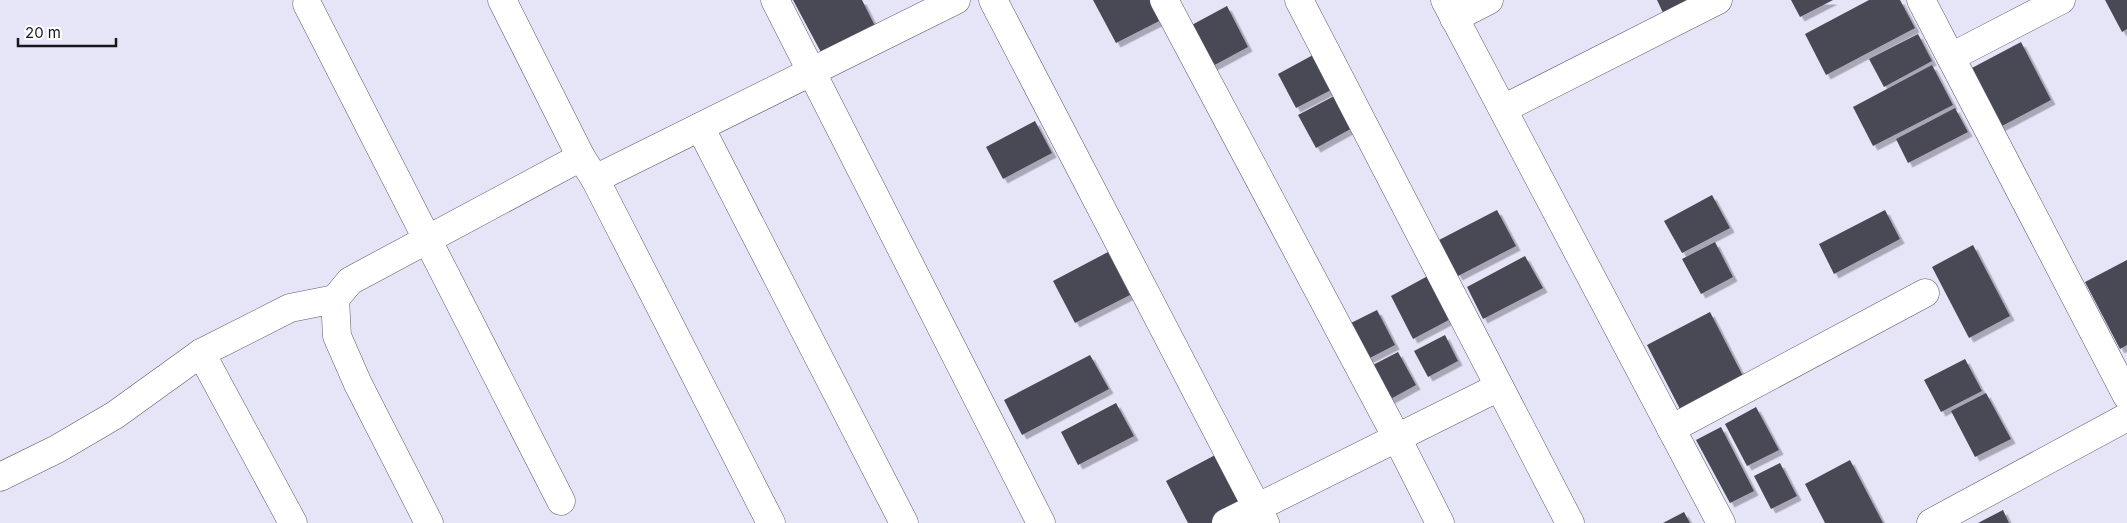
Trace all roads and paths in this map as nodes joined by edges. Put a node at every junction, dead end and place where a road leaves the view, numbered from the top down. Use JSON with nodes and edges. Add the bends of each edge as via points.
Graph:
{"nodes":[{"id":1,"x":502,"y":0,"type":"edge"},
{"id":2,"x":775,"y":0,"type":"edge"},
{"id":3,"x":956,"y":0,"type":"edge"},
{"id":4,"x":993,"y":0,"type":"edge"},
{"id":5,"x":1164,"y":0,"type":"edge"},
{"id":6,"x":1299,"y":0,"type":"edge"},
{"id":7,"x":1489,"y":0,"type":"edge"},
{"id":8,"x":1718,"y":0,"type":"edge"},
{"id":9,"x":1921,"y":0,"type":"edge"},
{"id":10,"x":2061,"y":0,"type":"edge"},
{"id":11,"x":307,"y":4,"type":"dead end"},
{"id":12,"x":1450,"y":9,"type":"edge"},
{"id":13,"x":1951,"y":57,"type":"junction"},
{"id":14,"x":810,"y":72,"type":"junction"},
{"id":15,"x":1503,"y":109,"type":"junction"},
{"id":16,"x":700,"y":127,"type":"junction"},
{"id":17,"x":588,"y":168,"type":"junction"},
{"id":18,"x":427,"y":240,"type":"junction"},
{"id":19,"x":1925,"y":293,"type":"dead end"},
{"id":20,"x":335,"y":299,"type":"junction"},
{"id":21,"x":202,"y":353,"type":"junction"},
{"id":22,"x":1499,"y":387,"type":"junction"},
{"id":23,"x":2127,"y":396,"type":"edge"},
{"id":24,"x":2127,"y":417,"type":"edge"},
{"id":25,"x":1671,"y":429,"type":"junction"},
{"id":26,"x":1397,"y":438,"type":"junction"},
{"id":27,"x":0,"y":477,"type":"edge"},
{"id":28,"x":561,"y":501,"type":"dead end"},
{"id":29,"x":1261,"y":515,"type":"edge"},
{"id":30,"x":293,"y":523,"type":"edge"},
{"id":31,"x":429,"y":523,"type":"edge"},
{"id":32,"x":771,"y":523,"type":"edge"},
{"id":33,"x":904,"y":523,"type":"edge"},
{"id":34,"x":1041,"y":523,"type":"edge"},
{"id":35,"x":1226,"y":523,"type":"edge"},
{"id":36,"x":1440,"y":523,"type":"edge"},
{"id":37,"x":1570,"y":523,"type":"edge"},
{"id":38,"x":1721,"y":523,"type":"edge"},
{"id":39,"x":1931,"y":523,"type":"edge"}],
"edges":[{"from":1,"to":17,"type":"street"},
{"from":2,"to":14,"type":"street"},
{"from":3,"to":14,"type":"street"},
{"from":4,"to":29,"type":"street"},
{"from":5,"to":26,"type":"street"},
{"from":6,"to":22,"type":"street"},
{"from":7,"to":12,"type":"street"},
{"from":8,"to":15,"type":"street"},
{"from":9,"to":13,"type":"street"},
{"from":10,"to":13,"type":"street"},
{"from":11,"to":18,"type":"street"},
{"from":12,"to":15,"type":"street"},
{"from":13,"to":23,"type":"street"},
{"from":14,"to":16,"type":"street"},
{"from":14,"to":34,"type":"street"},
{"from":15,"to":25,"type":"street"},
{"from":16,"to":17,"type":"street"},
{"from":16,"to":33,"type":"street"},
{"from":17,"to":18,"type":"street"},
{"from":17,"to":32,"type":"street"},
{"from":18,"to":20,"type":"street","via":[[350,281]]},
{"from":18,"to":28,"type":"street"},
{"from":19,"to":25,"type":"street"},
{"from":20,"to":21,"type":"street","via":[[290,308]]},
{"from":20,"to":31,"type":"street","via":[[336,336]]},
{"from":21,"to":27,"type":"street","via":[[115,415]]},
{"from":21,"to":30,"type":"street"},
{"from":22,"to":26,"type":"street"},
{"from":22,"to":37,"type":"street"},
{"from":24,"to":39,"type":"street"},
{"from":25,"to":38,"type":"street"},
{"from":26,"to":29,"type":"street"},
{"from":26,"to":36,"type":"street"},
{"from":29,"to":35,"type":"street"}]}
